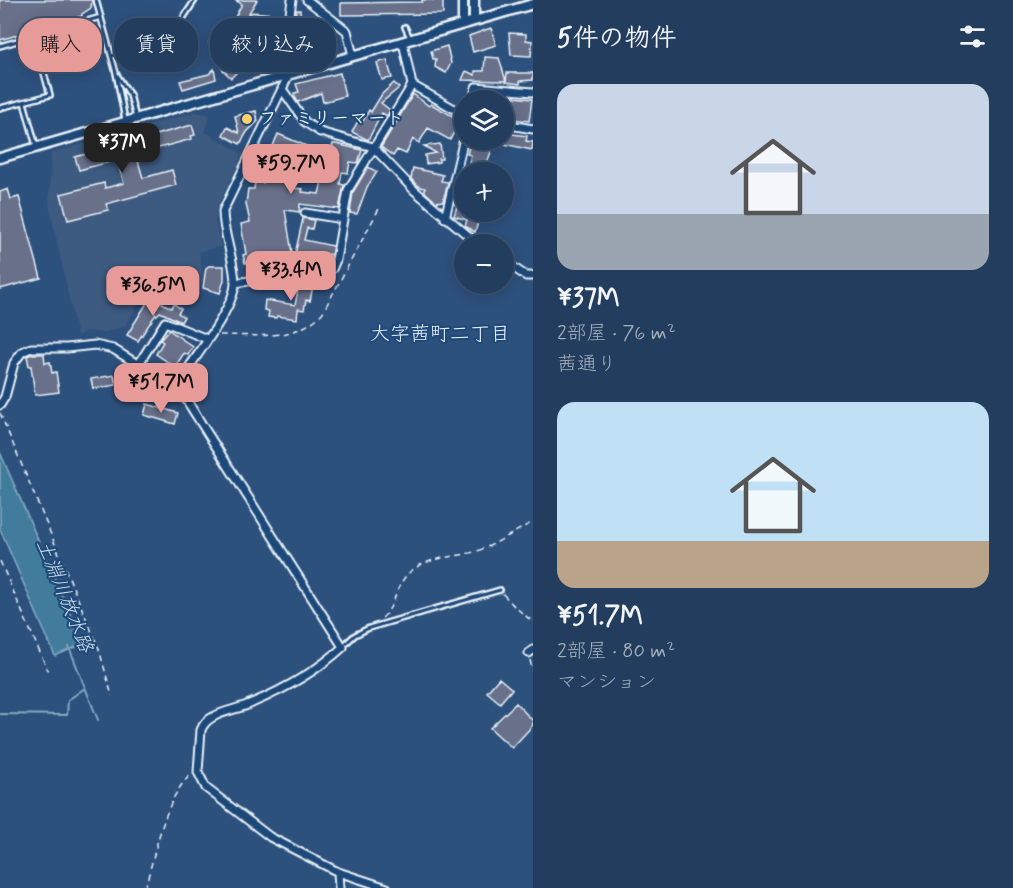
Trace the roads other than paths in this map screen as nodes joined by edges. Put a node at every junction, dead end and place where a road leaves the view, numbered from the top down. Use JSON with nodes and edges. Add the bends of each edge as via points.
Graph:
{"nodes":[{"id":1,"x":96,"y":0,"type":"edge"},
{"id":2,"x":195,"y":0,"type":"edge"},
{"id":3,"x":292,"y":0,"type":"edge"},
{"id":4,"x":307,"y":0,"type":"edge"},
{"id":5,"x":463,"y":0,"type":"edge"},
{"id":6,"x":474,"y":0,"type":"edge"},
{"id":7,"x":533,"y":4,"type":"edge"},
{"id":8,"x":101,"y":17,"type":"junction"},
{"id":9,"x":253,"y":17,"type":"dead end"},
{"id":10,"x":97,"y":18,"type":"edge"},
{"id":11,"x":265,"y":18,"type":"edge"},
{"id":12,"x":289,"y":18,"type":"edge"},
{"id":13,"x":474,"y":21,"type":"junction"},
{"id":14,"x":464,"y":24,"type":"junction"},
{"id":15,"x":405,"y":27,"type":"dead end"},
{"id":16,"x":407,"y":40,"type":"junction"},
{"id":17,"x":18,"y":41,"type":"edge"},
{"id":18,"x":0,"y":46,"type":"edge"},
{"id":19,"x":112,"y":56,"type":"junction"},
{"id":20,"x":353,"y":56,"type":"junction"},
{"id":21,"x":44,"y":72,"type":"edge"},
{"id":22,"x":290,"y":72,"type":"edge"},
{"id":23,"x":116,"y":73,"type":"junction"},
{"id":24,"x":288,"y":75,"type":"junction"},
{"id":25,"x":412,"y":85,"type":"junction"},
{"id":26,"x":282,"y":89,"type":"junction"},
{"id":27,"x":475,"y":90,"type":"edge"},
{"id":28,"x":510,"y":90,"type":"edge"},
{"id":29,"x":514,"y":90,"type":"edge"},
{"id":30,"x":533,"y":92,"type":"edge"},
{"id":31,"x":24,"y":102,"type":"junction"},
{"id":32,"x":0,"y":108,"type":"edge"},
{"id":33,"x":454,"y":110,"type":"edge"},
{"id":34,"x":136,"y":119,"type":"junction"},
{"id":35,"x":126,"y":122,"type":"junction"},
{"id":36,"x":514,"y":126,"type":"edge"},
{"id":37,"x":533,"y":129,"type":"edge"},
{"id":38,"x":37,"y":147,"type":"junction"},
{"id":39,"x":373,"y":147,"type":"junction"},
{"id":40,"x":461,"y":150,"type":"edge"},
{"id":41,"x":0,"y":158,"type":"edge"},
{"id":42,"x":305,"y":213,"type":"dead end"},
{"id":43,"x":445,"y":218,"type":"junction"},
{"id":44,"x":343,"y":219,"type":"junction"},
{"id":45,"x":465,"y":234,"type":"edge"},
{"id":46,"x":514,"y":268,"type":"edge"},
{"id":47,"x":533,"y":276,"type":"edge"},
{"id":48,"x":235,"y":283,"type":"junction"},
{"id":49,"x":208,"y":337,"type":"junction"},
{"id":50,"x":138,"y":365,"type":"junction"},
{"id":51,"x":175,"y":387,"type":"junction"},
{"id":52,"x":0,"y":405,"type":"edge"},
{"id":53,"x":500,"y":590,"type":"road end"},
{"id":54,"x":343,"y":646,"type":"junction"},
{"id":55,"x":338,"y":872,"type":"junction"},
{"id":56,"x":339,"y":888,"type":"edge"},
{"id":57,"x":387,"y":888,"type":"edge"}],
"edges":[{"from":1,"to":8,"type":"lane"},
{"from":2,"to":19,"type":"lane","via":[[170,40]]},
{"from":3,"to":12,"type":"street"},
{"from":4,"to":20,"type":"street","via":[[347,31]]},
{"from":5,"to":14,"type":"street"},
{"from":6,"to":13,"type":"street"},
{"from":7,"to":13,"type":"street"},
{"from":8,"to":10,"type":"lane"},
{"from":8,"to":19,"type":"lane"},
{"from":9,"to":11,"type":"street"},
{"from":13,"to":14,"type":"street"},
{"from":14,"to":16,"type":"street"},
{"from":15,"to":16,"type":"lane"},
{"from":16,"to":20,"type":"street"},
{"from":16,"to":25,"type":"street"},
{"from":17,"to":18,"type":"lane"},
{"from":19,"to":23,"type":"lane"},
{"from":20,"to":24,"type":"street"},
{"from":21,"to":31,"type":"lane","via":[[50,95]]},
{"from":22,"to":24,"type":"street"},
{"from":23,"to":34,"type":"lane","via":[[130,95]]},
{"from":23,"to":35,"type":"lane"},
{"from":24,"to":26,"type":"street"},
{"from":24,"to":34,"type":"street"},
{"from":25,"to":33,"type":"street"},
{"from":25,"to":39,"type":"street"},
{"from":26,"to":39,"type":"street","via":[[304,122],[320,132]]},
{"from":26,"to":48,"type":"street","via":[[223,212]]},
{"from":27,"to":28,"type":"street"},
{"from":29,"to":30,"type":"street"},
{"from":31,"to":32,"type":"lane"},
{"from":31,"to":38,"type":"lane"},
{"from":34,"to":35,"type":"street"},
{"from":35,"to":38,"type":"street"},
{"from":36,"to":37,"type":"street"},
{"from":38,"to":41,"type":"street"},
{"from":39,"to":43,"type":"street"},
{"from":39,"to":44,"type":"street","via":[[348,190]]},
{"from":40,"to":43,"type":"street"},
{"from":42,"to":44,"type":"street"},
{"from":43,"to":45,"type":"street"},
{"from":44,"to":48,"type":"street","via":[[332,269]]},
{"from":46,"to":47,"type":"street"},
{"from":48,"to":49,"type":"street","via":[[227,309]]},
{"from":49,"to":50,"type":"street","via":[[165,322]]},
{"from":49,"to":51,"type":"street"},
{"from":50,"to":51,"type":"street"},
{"from":50,"to":52,"type":"street","via":[[105,346],[31,348],[18,356]]},
{"from":51,"to":54,"type":"street","via":[[188,401]]},
{"from":53,"to":54,"type":"lane","via":[[369,628]]},
{"from":54,"to":55,"type":"street","via":[[302,677],[251,704],[212,717],[201,730],[198,772],[206,788],[251,825]]},
{"from":55,"to":56,"type":"street"},
{"from":55,"to":57,"type":"street"}]}
